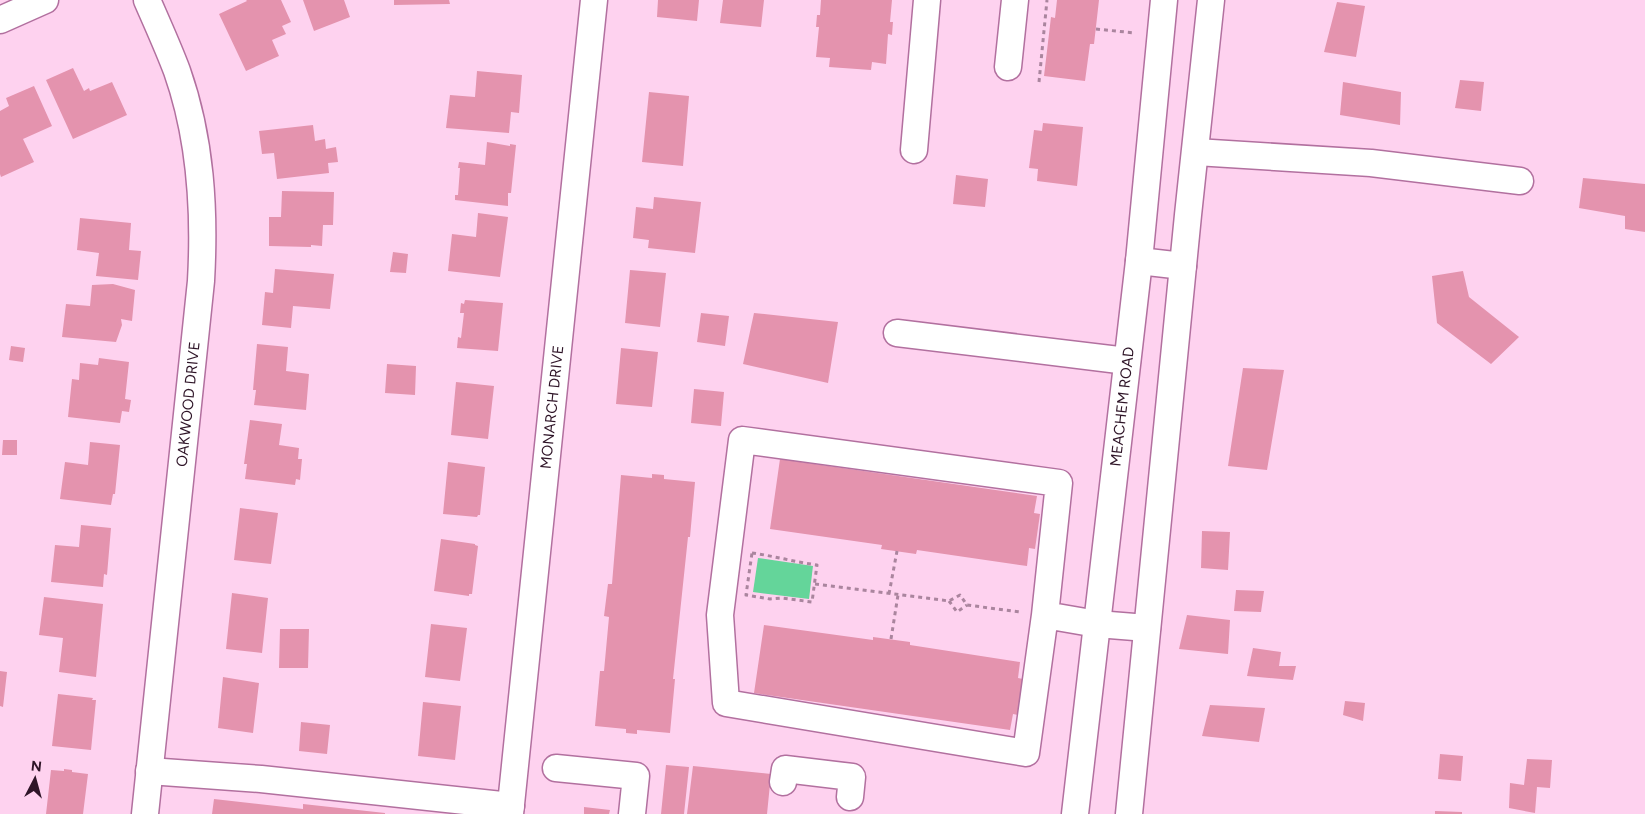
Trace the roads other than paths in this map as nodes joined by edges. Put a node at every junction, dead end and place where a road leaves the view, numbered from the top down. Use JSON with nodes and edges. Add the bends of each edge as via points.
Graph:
{"nodes":[{"id":1,"x":45,"y":0,"type":"edge"},
{"id":2,"x":147,"y":0,"type":"edge"},
{"id":3,"x":594,"y":0,"type":"edge"},
{"id":4,"x":927,"y":0,"type":"edge"},
{"id":5,"x":1015,"y":0,"type":"edge"},
{"id":6,"x":1164,"y":0,"type":"edge"},
{"id":7,"x":1211,"y":0,"type":"edge"},
{"id":8,"x":0,"y":20,"type":"edge"},
{"id":9,"x":1008,"y":68,"type":"dead end"},
{"id":10,"x":914,"y":150,"type":"dead end"},
{"id":11,"x":1196,"y":152,"type":"junction"},
{"id":12,"x":1520,"y":181,"type":"dead end"},
{"id":13,"x":1139,"y":261,"type":"junction"},
{"id":14,"x":1183,"y":266,"type":"junction"},
{"id":15,"x":897,"y":333,"type":"dead end"},
{"id":16,"x":1128,"y":361,"type":"junction"},
{"id":17,"x":1045,"y":615,"type":"junction"},
{"id":18,"x":1097,"y":624,"type":"junction"},
{"id":19,"x":1147,"y":628,"type":"junction"},
{"id":20,"x":556,"y":768,"type":"dead end"},
{"id":21,"x":150,"y":771,"type":"junction"},
{"id":22,"x":783,"y":782,"type":"dead end"},
{"id":23,"x":850,"y":797,"type":"dead end"},
{"id":24,"x":510,"y":810,"type":"edge"},
{"id":25,"x":145,"y":814,"type":"edge"},
{"id":26,"x":632,"y":814,"type":"edge"},
{"id":27,"x":1075,"y":814,"type":"edge"},
{"id":28,"x":1129,"y":814,"type":"edge"}],
"edges":[{"from":1,"to":8,"type":"street"},
{"from":2,"to":21,"type":"street","name":"OAKWOOD DRIVE","via":[[176,70],[189,112],[202,196],[203,238]]},
{"from":3,"to":24,"type":"street","name":"MONARCH DRIVE"},
{"from":4,"to":10,"type":"street"},
{"from":5,"to":9,"type":"street"},
{"from":6,"to":13,"type":"street","name":"MEACHEM ROAD"},
{"from":7,"to":11,"type":"street"},
{"from":11,"to":12,"type":"street","via":[[1370,163]]},
{"from":11,"to":14,"type":"street"},
{"from":13,"to":14,"type":"street"},
{"from":13,"to":16,"type":"street","name":"MEACHEM ROAD"},
{"from":14,"to":19,"type":"street"},
{"from":15,"to":16,"type":"street"},
{"from":16,"to":18,"type":"street","name":"MEACHEM ROAD"},
{"from":17,"to":17,"type":"street","via":[[1026,753],[726,703],[720,615],[742,440],[1059,483]]},
{"from":17,"to":18,"type":"street"},
{"from":18,"to":19,"type":"street"},
{"from":18,"to":27,"type":"street","name":"MEACHEM ROAD"},
{"from":19,"to":28,"type":"street"},
{"from":20,"to":26,"type":"street","via":[[636,776]]},
{"from":21,"to":24,"type":"street","via":[[261,779]]},
{"from":21,"to":25,"type":"street","name":"OAKWOOD DRIVE"},
{"from":22,"to":23,"type":"street","via":[[785,769],[852,777]]}]}
